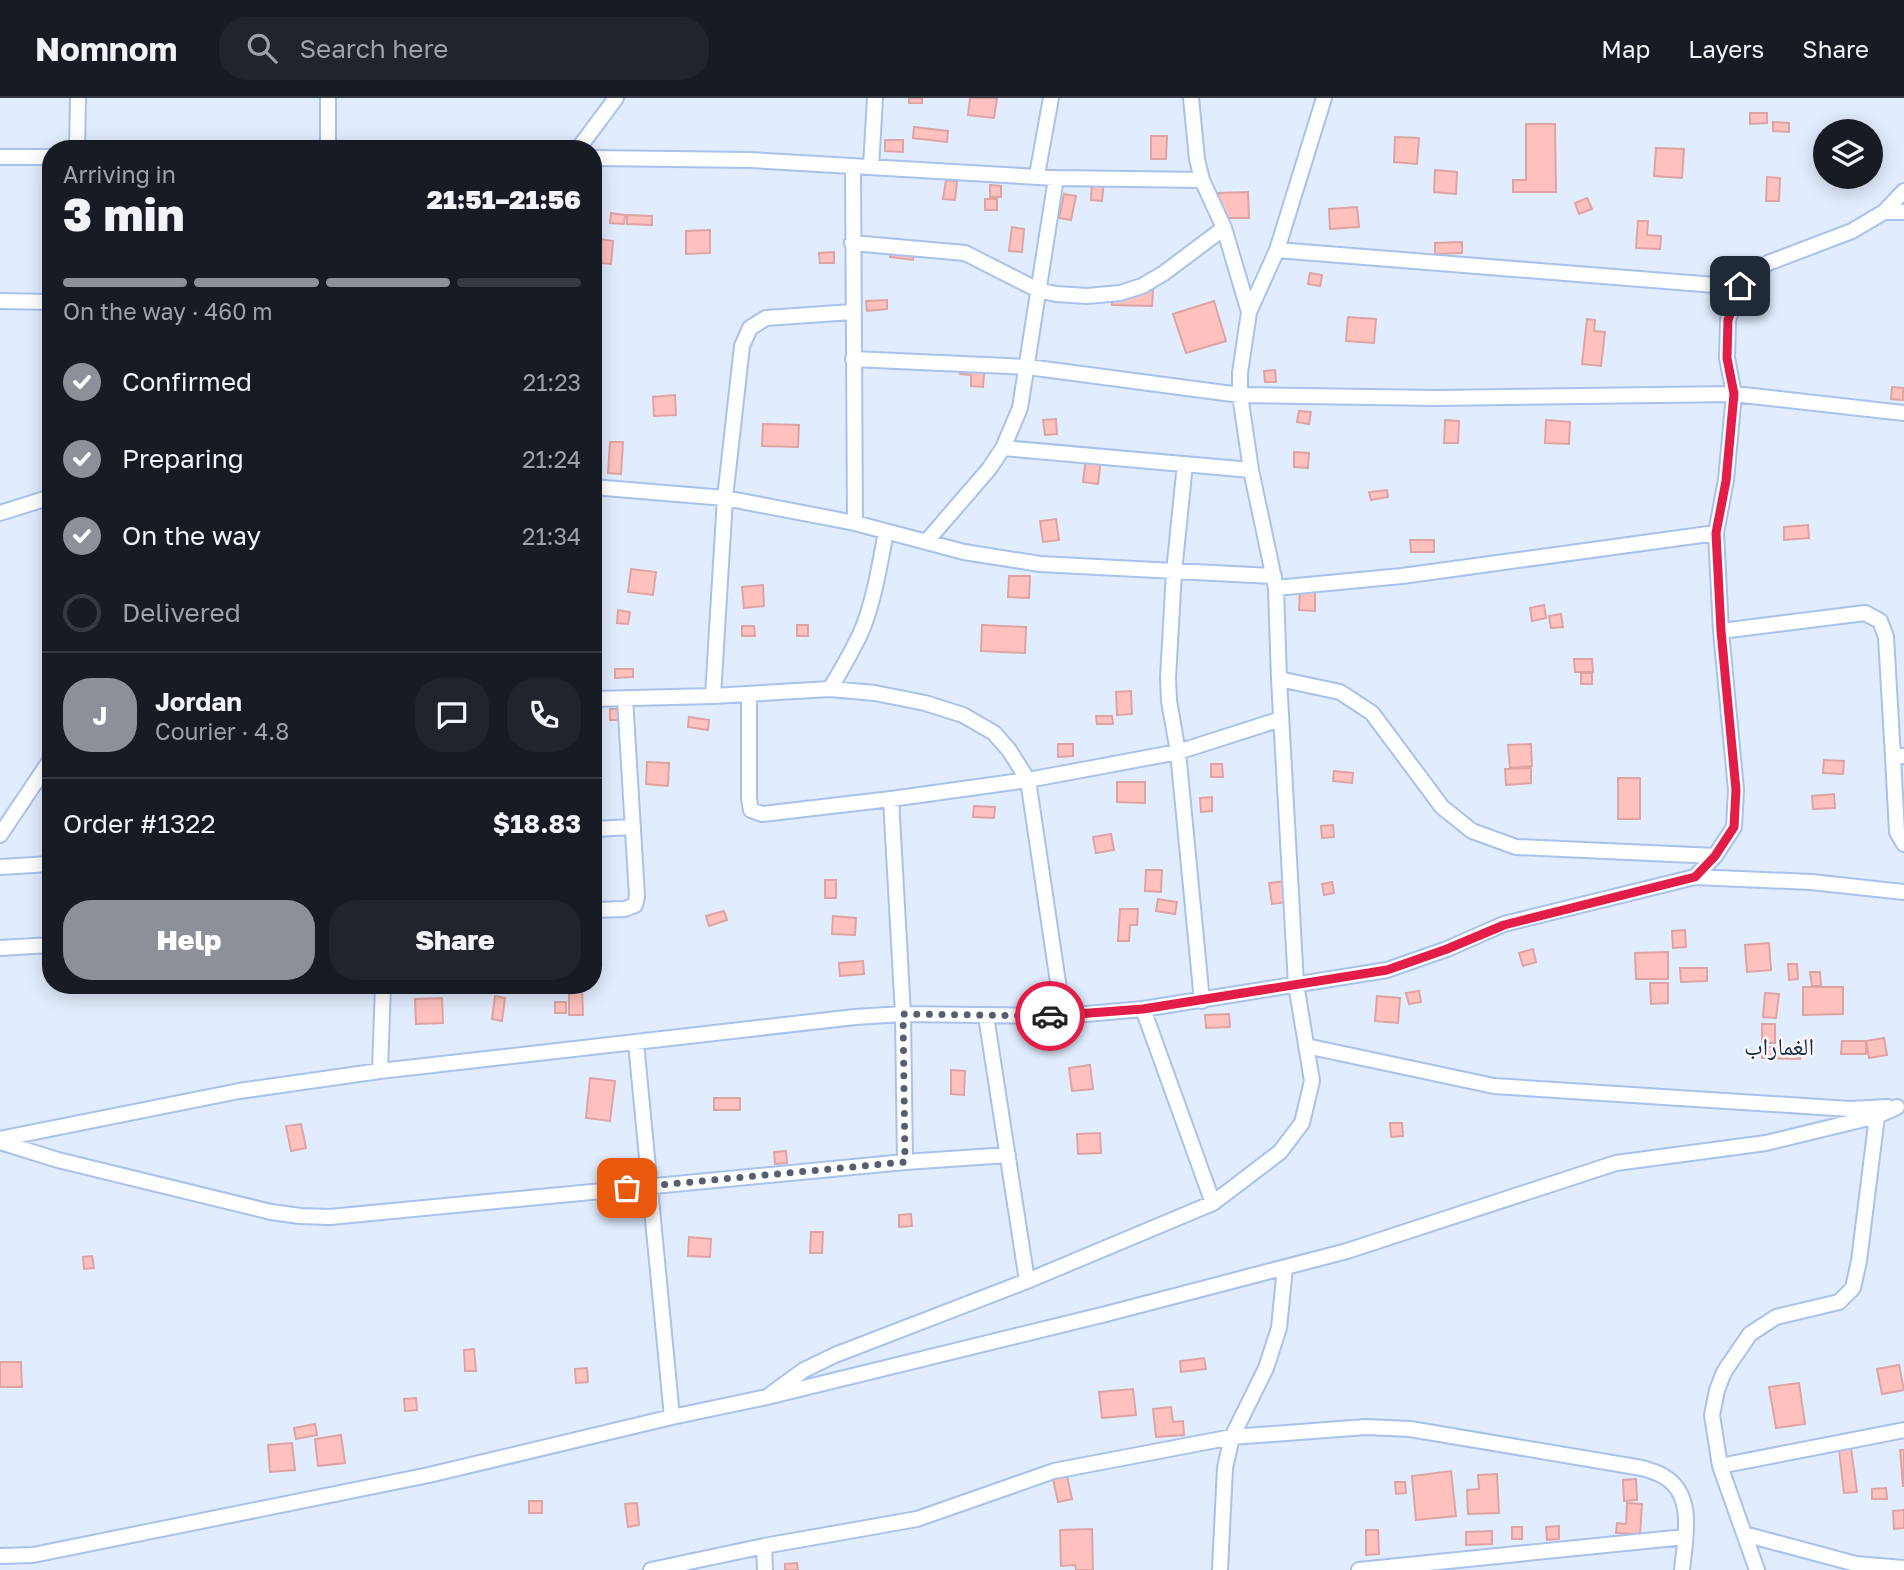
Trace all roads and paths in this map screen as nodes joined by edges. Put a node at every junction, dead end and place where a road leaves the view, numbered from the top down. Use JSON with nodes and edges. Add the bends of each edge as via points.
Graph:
{"nodes":[{"id":1,"x":78,"y":98,"type":"edge"},
{"id":2,"x":328,"y":98,"type":"edge"},
{"id":3,"x":616,"y":98,"type":"edge"},
{"id":4,"x":875,"y":98,"type":"edge"},
{"id":5,"x":1051,"y":98,"type":"edge"},
{"id":6,"x":1191,"y":98,"type":"edge"},
{"id":7,"x":1324,"y":98,"type":"edge"},
{"id":8,"x":77,"y":140,"type":"edge"},
{"id":9,"x":328,"y":140,"type":"edge"},
{"id":10,"x":585,"y":140,"type":"edge"},
{"id":11,"x":0,"y":157,"type":"edge"},
{"id":12,"x":42,"y":157,"type":"edge"},
{"id":13,"x":602,"y":158,"type":"edge"},
{"id":14,"x":853,"y":166,"type":"junction"},
{"id":15,"x":872,"y":167,"type":"junction"},
{"id":16,"x":1037,"y":175,"type":"junction"},
{"id":17,"x":1056,"y":178,"type":"junction"},
{"id":18,"x":1202,"y":180,"type":"junction"},
{"id":19,"x":1904,"y":191,"type":"edge"},
{"id":20,"x":1884,"y":212,"type":"junction"},
{"id":21,"x":1904,"y":212,"type":"edge"},
{"id":22,"x":1224,"y":228,"type":"junction"},
{"id":23,"x":852,"y":243,"type":"junction"},
{"id":24,"x":1277,"y":250,"type":"junction"},
{"id":25,"x":1740,"y":286,"type":"junction"},
{"id":26,"x":1038,"y":290,"type":"junction"},
{"id":27,"x":0,"y":302,"type":"edge"},
{"id":28,"x":42,"y":302,"type":"edge"},
{"id":29,"x":852,"y":312,"type":"junction"},
{"id":30,"x":1249,"y":312,"type":"junction"},
{"id":31,"x":853,"y":359,"type":"junction"},
{"id":32,"x":1028,"y":367,"type":"junction"},
{"id":33,"x":1240,"y":394,"type":"junction"},
{"id":34,"x":1734,"y":394,"type":"junction"},
{"id":35,"x":1904,"y":413,"type":"edge"},
{"id":36,"x":1003,"y":448,"type":"junction"},
{"id":37,"x":1185,"y":464,"type":"junction"},
{"id":38,"x":1251,"y":470,"type":"junction"},
{"id":39,"x":602,"y":488,"type":"edge"},
{"id":40,"x":725,"y":498,"type":"junction"},
{"id":41,"x":42,"y":500,"type":"edge"},
{"id":42,"x":0,"y":513,"type":"edge"},
{"id":43,"x":855,"y":523,"type":"junction"},
{"id":44,"x":886,"y":532,"type":"junction"},
{"id":45,"x":1716,"y":533,"type":"junction"},
{"id":46,"x":926,"y":542,"type":"junction"},
{"id":47,"x":1174,"y":572,"type":"junction"},
{"id":48,"x":1275,"y":582,"type":"junction"},
{"id":49,"x":1721,"y":631,"type":"junction"},
{"id":50,"x":1279,"y":679,"type":"junction"},
{"id":51,"x":830,"y":689,"type":"junction"},
{"id":52,"x":749,"y":694,"type":"junction"},
{"id":53,"x":713,"y":696,"type":"junction"},
{"id":54,"x":625,"y":698,"type":"junction"},
{"id":55,"x":602,"y":699,"type":"edge"},
{"id":56,"x":1281,"y":719,"type":"junction"},
{"id":57,"x":1178,"y":752,"type":"junction"},
{"id":58,"x":1898,"y":757,"type":"edge"},
{"id":59,"x":42,"y":772,"type":"edge"},
{"id":60,"x":42,"y":775,"type":"edge"},
{"id":61,"x":37,"y":779,"type":"junction"},
{"id":62,"x":1028,"y":780,"type":"junction"},
{"id":63,"x":891,"y":799,"type":"junction"},
{"id":64,"x":633,"y":827,"type":"junction"},
{"id":65,"x":602,"y":829,"type":"edge"},
{"id":66,"x":0,"y":835,"type":"edge"},
{"id":67,"x":1904,"y":844,"type":"edge"},
{"id":68,"x":1715,"y":856,"type":"junction"},
{"id":69,"x":42,"y":865,"type":"edge"},
{"id":70,"x":0,"y":867,"type":"edge"},
{"id":71,"x":1695,"y":877,"type":"junction"},
{"id":72,"x":1904,"y":892,"type":"edge"},
{"id":73,"x":602,"y":910,"type":"edge"},
{"id":74,"x":42,"y":946,"type":"edge"},
{"id":75,"x":0,"y":948,"type":"edge"},
{"id":76,"x":1296,"y":984,"type":"junction"},
{"id":77,"x":383,"y":994,"type":"edge"},
{"id":78,"x":1202,"y":1001,"type":"junction"},
{"id":79,"x":1143,"y":1009,"type":"junction"},
{"id":80,"x":903,"y":1014,"type":"junction"},
{"id":81,"x":986,"y":1016,"type":"junction"},
{"id":82,"x":1063,"y":1016,"type":"junction"},
{"id":83,"x":636,"y":1043,"type":"junction"},
{"id":84,"x":1306,"y":1046,"type":"junction"},
{"id":85,"x":380,"y":1071,"type":"junction"},
{"id":86,"x":1901,"y":1106,"type":"edge"},
{"id":87,"x":1877,"y":1116,"type":"junction"},
{"id":88,"x":0,"y":1141,"type":"edge"},
{"id":89,"x":1008,"y":1155,"type":"junction"},
{"id":90,"x":905,"y":1162,"type":"junction"},
{"id":91,"x":650,"y":1186,"type":"junction"},
{"id":92,"x":1213,"y":1203,"type":"junction"},
{"id":93,"x":1285,"y":1266,"type":"junction"},
{"id":94,"x":1027,"y":1281,"type":"junction"},
{"id":95,"x":768,"y":1397,"type":"junction"},
{"id":96,"x":673,"y":1417,"type":"junction"},
{"id":97,"x":1904,"y":1430,"type":"edge"},
{"id":98,"x":1232,"y":1437,"type":"junction"},
{"id":99,"x":1720,"y":1466,"type":"junction"},
{"id":100,"x":1744,"y":1534,"type":"junction"},
{"id":101,"x":1685,"y":1537,"type":"junction"},
{"id":102,"x":764,"y":1546,"type":"junction"},
{"id":103,"x":0,"y":1556,"type":"edge"},
{"id":104,"x":1904,"y":1568,"type":"edge"},
{"id":105,"x":651,"y":1570,"type":"edge"},
{"id":106,"x":765,"y":1570,"type":"edge"},
{"id":107,"x":1220,"y":1570,"type":"edge"},
{"id":108,"x":1359,"y":1570,"type":"edge"},
{"id":109,"x":1682,"y":1570,"type":"edge"},
{"id":110,"x":1757,"y":1570,"type":"edge"}],
"edges":[{"from":1,"to":8,"type":"street"},
{"from":2,"to":9,"type":"street"},
{"from":3,"to":10,"type":"street"},
{"from":4,"to":15,"type":"street"},
{"from":5,"to":16,"type":"street"},
{"from":6,"to":18,"type":"street"},
{"from":7,"to":24,"type":"street"},
{"from":11,"to":12,"type":"street"},
{"from":13,"to":14,"type":"street"},
{"from":14,"to":15,"type":"street"},
{"from":14,"to":23,"type":"street"},
{"from":15,"to":16,"type":"street"},
{"from":16,"to":17,"type":"street"},
{"from":17,"to":18,"type":"street"},
{"from":17,"to":26,"type":"street"},
{"from":18,"to":22,"type":"street"},
{"from":19,"to":20,"type":"street"},
{"from":20,"to":21,"type":"street"},
{"from":20,"to":25,"type":"street","via":[[1852,231],[1768,263]]},
{"from":22,"to":26,"type":"street","via":[[1164,273],[1131,290],[1087,296]]},
{"from":22,"to":30,"type":"street"},
{"from":23,"to":26,"type":"street","via":[[965,253]]},
{"from":23,"to":29,"type":"street"},
{"from":24,"to":25,"type":"street"},
{"from":24,"to":30,"type":"street"},
{"from":25,"to":34,"type":"street","via":[[1728,320],[1727,358]]},
{"from":26,"to":32,"type":"street"},
{"from":27,"to":28,"type":"street"},
{"from":29,"to":31,"type":"street"},
{"from":29,"to":40,"type":"street","via":[[766,318],[750,328],[742,346]]},
{"from":30,"to":33,"type":"street"},
{"from":31,"to":32,"type":"street"},
{"from":31,"to":43,"type":"street"},
{"from":32,"to":33,"type":"street"},
{"from":32,"to":36,"type":"street","via":[[1020,408]]},
{"from":33,"to":34,"type":"street","via":[[1437,398]]},
{"from":33,"to":38,"type":"street"},
{"from":34,"to":35,"type":"street"},
{"from":34,"to":45,"type":"street"},
{"from":36,"to":37,"type":"street"},
{"from":36,"to":46,"type":"street"},
{"from":37,"to":38,"type":"street"},
{"from":37,"to":47,"type":"street"},
{"from":38,"to":48,"type":"street"},
{"from":39,"to":40,"type":"street"},
{"from":40,"to":43,"type":"street"},
{"from":40,"to":53,"type":"street"},
{"from":41,"to":42,"type":"street"},
{"from":43,"to":44,"type":"street"},
{"from":44,"to":46,"type":"street"},
{"from":44,"to":51,"type":"street","via":[[865,623]]},
{"from":45,"to":48,"type":"street","via":[[1402,576]]},
{"from":45,"to":49,"type":"street"},
{"from":46,"to":47,"type":"street","via":[[1040,564]]},
{"from":47,"to":48,"type":"street"},
{"from":47,"to":57,"type":"street","via":[[1168,678]]},
{"from":48,"to":50,"type":"street"},
{"from":49,"to":58,"type":"street","via":[[1865,613],[1880,621],[1886,637]]},
{"from":49,"to":68,"type":"street","via":[[1736,790],[1734,827]]},
{"from":50,"to":56,"type":"street"},
{"from":50,"to":68,"type":"street","via":[[1340,692],[1372,713],[1442,807],[1472,831],[1516,847]]},
{"from":51,"to":52,"type":"street"},
{"from":51,"to":62,"type":"street","via":[[876,693],[962,715],[994,733]]},
{"from":52,"to":53,"type":"street"},
{"from":52,"to":63,"type":"street","via":[[751,810],[762,814]]},
{"from":53,"to":54,"type":"street"},
{"from":54,"to":55,"type":"street"},
{"from":54,"to":64,"type":"street"},
{"from":56,"to":57,"type":"street"},
{"from":56,"to":76,"type":"street"},
{"from":57,"to":62,"type":"street"},
{"from":57,"to":78,"type":"street"},
{"from":58,"to":67,"type":"street","via":[[1897,832]]},
{"from":59,"to":61,"type":"street"},
{"from":60,"to":61,"type":"street"},
{"from":61,"to":66,"type":"street"},
{"from":62,"to":63,"type":"street"},
{"from":62,"to":82,"type":"street"},
{"from":63,"to":80,"type":"street"},
{"from":64,"to":65,"type":"street"},
{"from":64,"to":73,"type":"street","via":[[635,905]]},
{"from":68,"to":71,"type":"street"},
{"from":69,"to":70,"type":"street"},
{"from":71,"to":72,"type":"street"},
{"from":71,"to":76,"type":"street","via":[[1504,925],[1387,970]]},
{"from":74,"to":75,"type":"street"},
{"from":76,"to":78,"type":"street"},
{"from":76,"to":84,"type":"street"},
{"from":77,"to":85,"type":"street"},
{"from":78,"to":79,"type":"street"},
{"from":79,"to":82,"type":"street"},
{"from":79,"to":92,"type":"street"},
{"from":80,"to":81,"type":"street"},
{"from":80,"to":83,"type":"street"},
{"from":80,"to":90,"type":"street"},
{"from":81,"to":82,"type":"street"},
{"from":81,"to":89,"type":"street"},
{"from":83,"to":85,"type":"street"},
{"from":83,"to":91,"type":"street"},
{"from":84,"to":86,"type":"street","via":[[1494,1086],[1850,1109]]},
{"from":84,"to":92,"type":"street","via":[[1312,1082],[1302,1123],[1280,1152]]},
{"from":85,"to":88,"type":"street","via":[[239,1091]]},
{"from":86,"to":87,"type":"street"},
{"from":87,"to":93,"type":"street","via":[[1766,1143],[1616,1163],[1347,1251]]},
{"from":87,"to":99,"type":"street","via":[[1853,1288],[1839,1302],[1776,1317],[1750,1334],[1717,1390],[1712,1415]]},
{"from":88,"to":91,"type":"street","via":[[58,1160],[300,1216],[330,1217]]},
{"from":89,"to":90,"type":"street"},
{"from":89,"to":94,"type":"street"},
{"from":90,"to":91,"type":"street"},
{"from":91,"to":96,"type":"street"},
{"from":92,"to":94,"type":"street"},
{"from":93,"to":95,"type":"street"},
{"from":93,"to":98,"type":"street","via":[[1279,1328],[1266,1368]]},
{"from":94,"to":95,"type":"street","via":[[835,1355],[804,1370]]},
{"from":95,"to":96,"type":"street"},
{"from":96,"to":103,"type":"street","via":[[429,1475],[33,1555]]},
{"from":97,"to":99,"type":"street"},
{"from":98,"to":101,"type":"street","via":[[1366,1427],[1410,1429],[1642,1468],[1664,1476],[1678,1488],[1685,1504]]},
{"from":98,"to":102,"type":"street","via":[[1055,1471],[917,1519]]},
{"from":98,"to":107,"type":"street","via":[[1225,1468]]},
{"from":99,"to":100,"type":"street"},
{"from":100,"to":104,"type":"street","via":[[1856,1564]]},
{"from":100,"to":110,"type":"street"},
{"from":101,"to":108,"type":"street"},
{"from":101,"to":109,"type":"street"},
{"from":102,"to":105,"type":"street"},
{"from":102,"to":106,"type":"street"}]}
